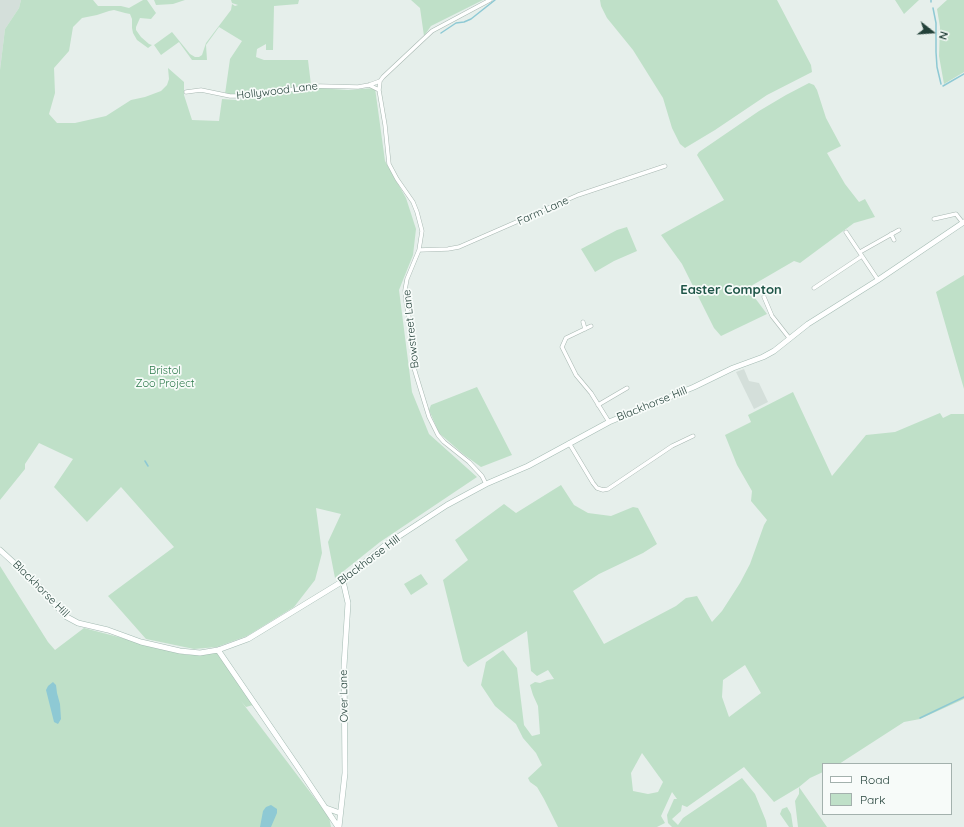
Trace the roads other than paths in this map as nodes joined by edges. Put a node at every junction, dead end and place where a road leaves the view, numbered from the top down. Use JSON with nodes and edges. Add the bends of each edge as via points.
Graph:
{"nodes":[{"id":1,"x":490,"y":0,"type":"edge"},
{"id":2,"x":380,"y":81,"type":"junction"},
{"id":3,"x":369,"y":85,"type":"junction"},
{"id":4,"x":379,"y":90,"type":"junction"},
{"id":5,"x":186,"y":92,"type":"dead end"},
{"id":6,"x":665,"y":166,"type":"dead end"},
{"id":7,"x":934,"y":219,"type":"dead end"},
{"id":8,"x":963,"y":222,"type":"edge"},
{"id":9,"x":899,"y":230,"type":"dead end"},
{"id":10,"x":846,"y":232,"type":"dead end"},
{"id":11,"x":891,"y":234,"type":"junction"},
{"id":12,"x":894,"y":240,"type":"dead end"},
{"id":13,"x":419,"y":250,"type":"junction"},
{"id":14,"x":861,"y":254,"type":"junction"},
{"id":15,"x":878,"y":280,"type":"junction"},
{"id":16,"x":814,"y":288,"type":"dead end"},
{"id":17,"x":764,"y":297,"type":"dead end"},
{"id":18,"x":582,"y":322,"type":"dead end"},
{"id":19,"x":591,"y":326,"type":"dead end"},
{"id":20,"x":585,"y":329,"type":"junction"},
{"id":21,"x":790,"y":339,"type":"junction"},
{"id":22,"x":627,"y":388,"type":"dead end"},
{"id":23,"x":598,"y":405,"type":"junction"},
{"id":24,"x":609,"y":422,"type":"junction"},
{"id":25,"x":693,"y":436,"type":"dead end"},
{"id":26,"x":569,"y":443,"type":"junction"},
{"id":27,"x":486,"y":484,"type":"junction"},
{"id":28,"x":0,"y":550,"type":"edge"},
{"id":29,"x":343,"y":581,"type":"junction"},
{"id":30,"x":218,"y":650,"type":"junction"},
{"id":31,"x":325,"y":807,"type":"junction"},
{"id":32,"x":340,"y":812,"type":"junction"},
{"id":33,"x":339,"y":827,"type":"edge"}],
"edges":[{"from":1,"to":2,"type":"street","via":[[432,31]]},
{"from":2,"to":3,"type":"street","name":"Hollywood Lane"},
{"from":2,"to":4,"type":"street","name":"Bowstreet Lane"},
{"from":3,"to":4,"type":"street"},
{"from":3,"to":5,"type":"street","name":"Hollywood Lane","via":[[320,86],[243,96],[201,90]]},
{"from":4,"to":13,"type":"street","name":"Bowstreet Lane","via":[[389,164],[418,212],[422,231]]},
{"from":6,"to":13,"type":"street","name":"Farm Lane","via":[[578,195],[459,247]]},
{"from":7,"to":8,"type":"street","via":[[956,214]]},
{"from":8,"to":15,"type":"main road","name":"Blackhorse Hill"},
{"from":9,"to":11,"type":"street"},
{"from":10,"to":14,"type":"street"},
{"from":11,"to":12,"type":"street"},
{"from":11,"to":14,"type":"street"},
{"from":13,"to":27,"type":"street","name":"Bowstreet Lane","via":[[405,290],[413,337],[414,368],[429,417],[438,435],[469,462]]},
{"from":14,"to":15,"type":"street"},
{"from":14,"to":16,"type":"street"},
{"from":15,"to":21,"type":"main road","name":"Blackhorse Hill"},
{"from":17,"to":21,"type":"street","via":[[772,316]]},
{"from":18,"to":20,"type":"street"},
{"from":19,"to":20,"type":"street"},
{"from":20,"to":23,"type":"street","via":[[566,338],[562,347],[576,375]]},
{"from":21,"to":24,"type":"main road","name":"Blackhorse Hill","via":[[763,357]]},
{"from":22,"to":23,"type":"street"},
{"from":23,"to":24,"type":"street"},
{"from":24,"to":26,"type":"main road","name":"Blackhorse Hill"},
{"from":25,"to":26,"type":"street","via":[[672,446],[604,490],[597,488],[593,483]]},
{"from":26,"to":27,"type":"main road","name":"Blackhorse Hill","via":[[528,466]]},
{"from":27,"to":29,"type":"main road","name":"Blackhorse Hill","via":[[447,505],[384,546]]},
{"from":28,"to":30,"type":"main road","name":"Blackhorse Hill","via":[[36,583],[65,616],[78,623],[180,651]]},
{"from":29,"to":30,"type":"main road","name":"Blackhorse Hill","via":[[248,639]]},
{"from":29,"to":32,"type":"main road","name":"Over Lane","via":[[348,603],[344,666],[345,773]]},
{"from":30,"to":31,"type":"main road","name":"Over Lane"},
{"from":31,"to":32,"type":"main road"},
{"from":31,"to":33,"type":"main road","name":"Over Lane"},
{"from":32,"to":33,"type":"main road","name":"Over Lane"}]}
